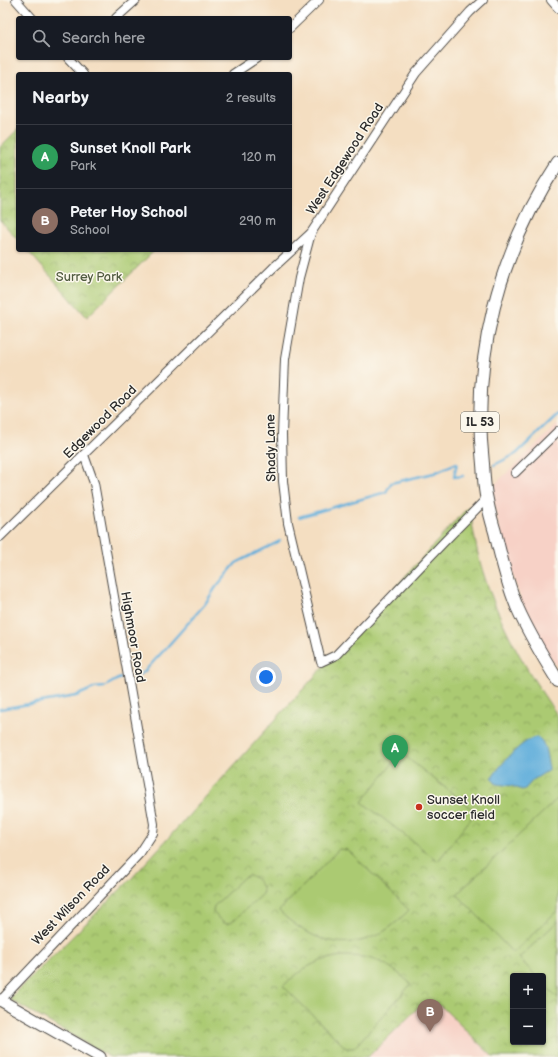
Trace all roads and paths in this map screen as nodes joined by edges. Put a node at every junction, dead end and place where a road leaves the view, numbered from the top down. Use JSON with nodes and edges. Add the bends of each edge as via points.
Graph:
{"nodes":[{"id":1,"x":16,"y":0,"type":"edge"},
{"id":2,"x":136,"y":0,"type":"edge"},
{"id":3,"x":319,"y":0,"type":"edge"},
{"id":4,"x":483,"y":0,"type":"edge"},
{"id":5,"x":551,"y":0,"type":"edge"},
{"id":6,"x":558,"y":8,"type":"edge"},
{"id":7,"x":30,"y":16,"type":"edge"},
{"id":8,"x":118,"y":16,"type":"edge"},
{"id":9,"x":292,"y":26,"type":"edge"},
{"id":10,"x":71,"y":60,"type":"edge"},
{"id":11,"x":254,"y":60,"type":"edge"},
{"id":12,"x":81,"y":72,"type":"edge"},
{"id":13,"x":237,"y":72,"type":"edge"},
{"id":14,"x":558,"y":163,"type":"edge"},
{"id":15,"x":311,"y":233,"type":"junction"},
{"id":16,"x":292,"y":250,"type":"edge"},
{"id":17,"x":290,"y":252,"type":"edge"},
{"id":18,"x":217,"y":323,"type":"joint"},
{"id":19,"x":558,"y":431,"type":"edge"},
{"id":20,"x":84,"y":455,"type":"junction"},
{"id":21,"x":515,"y":473,"type":"dead end"},
{"id":22,"x":486,"y":499,"type":"junction"},
{"id":23,"x":0,"y":537,"type":"edge"},
{"id":24,"x":558,"y":681,"type":"edge"},
{"id":25,"x":154,"y":824,"type":"joint"},
{"id":26,"x":0,"y":1000,"type":"edge"},
{"id":27,"x":100,"y":1057,"type":"edge"}],
"edges":[{"from":1,"to":7,"type":"street"},
{"from":2,"to":8,"type":"street"},
{"from":3,"to":9,"type":"street"},
{"from":4,"to":15,"type":"street","name":"West Edgewood Road","via":[[416,73]]},
{"from":5,"to":6,"type":"street"},
{"from":10,"to":12,"type":"street"},
{"from":11,"to":13,"type":"street"},
{"from":14,"to":22,"type":"main road","number":"IL 53","via":[[532,206],[515,242],[490,320],[481,382],[480,435]]},
{"from":15,"to":16,"type":"street","name":"West Edgewood Road"},
{"from":15,"to":22,"type":"street","name":"Shady Lane","via":[[299,278],[285,359],[282,450],[288,523],[322,662],[336,656]]},
{"from":17,"to":18,"type":"street","name":"West Edgewood Road"},
{"from":18,"to":20,"type":"street","name":"Edgewood Road"},
{"from":19,"to":21,"type":"street"},
{"from":20,"to":23,"type":"street","name":"Edgewood Road"},
{"from":20,"to":25,"type":"street","name":"Highmoor Road","via":[[94,483]]},
{"from":22,"to":24,"type":"main road","number":"IL 53","via":[[502,565],[517,607],[536,646]]},
{"from":25,"to":26,"type":"street","name":"West Wilson Road","via":[[153,833],[140,853]]},
{"from":26,"to":27,"type":"main road"}]}
